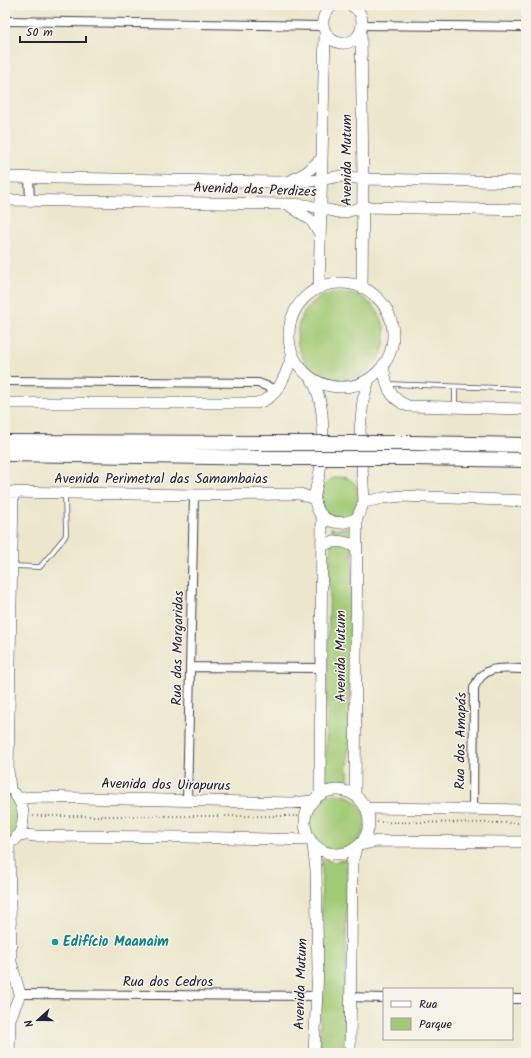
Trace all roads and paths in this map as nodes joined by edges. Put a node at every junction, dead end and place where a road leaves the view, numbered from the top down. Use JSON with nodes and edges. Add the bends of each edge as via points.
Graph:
{"nodes":[{"id":1,"x":334,"y":5,"type":"edge"},
{"id":2,"x":350,"y":5,"type":"edge"},
{"id":3,"x":362,"y":5,"type":"edge"},
{"id":4,"x":325,"y":9,"type":"edge"},
{"id":5,"x":5,"y":21,"type":"edge"},
{"id":6,"x":362,"y":25,"type":"junction"},
{"id":7,"x":526,"y":27,"type":"edge"},
{"id":8,"x":324,"y":29,"type":"junction"},
{"id":9,"x":322,"y":158,"type":"junction"},
{"id":10,"x":5,"y":177,"type":"edge"},
{"id":11,"x":29,"y":178,"type":"junction"},
{"id":12,"x":320,"y":179,"type":"junction"},
{"id":13,"x":363,"y":179,"type":"junction"},
{"id":14,"x":290,"y":181,"type":"junction"},
{"id":15,"x":526,"y":182,"type":"edge"},
{"id":16,"x":5,"y":200,"type":"edge"},
{"id":17,"x":30,"y":200,"type":"junction"},
{"id":18,"x":286,"y":204,"type":"junction"},
{"id":19,"x":321,"y":207,"type":"junction"},
{"id":20,"x":363,"y":208,"type":"junction"},
{"id":21,"x":526,"y":210,"type":"edge"},
{"id":22,"x":320,"y":234,"type":"junction"},
{"id":23,"x":319,"y":288,"type":"junction"},
{"id":24,"x":362,"y":288,"type":"junction"},
{"id":25,"x":293,"y":354,"type":"junction"},
{"id":26,"x":383,"y":365,"type":"junction"},
{"id":27,"x":311,"y":378,"type":"junction"},
{"id":28,"x":368,"y":379,"type":"junction"},
{"id":29,"x":5,"y":381,"type":"edge"},
{"id":30,"x":386,"y":384,"type":"junction"},
{"id":31,"x":455,"y":387,"type":"junction"},
{"id":32,"x":526,"y":389,"type":"edge"},
{"id":33,"x":277,"y":390,"type":"junction"},
{"id":34,"x":5,"y":403,"type":"edge"},
{"id":35,"x":455,"y":408,"type":"junction"},
{"id":36,"x":526,"y":409,"type":"edge"},
{"id":37,"x":5,"y":442,"type":"edge"},
{"id":38,"x":526,"y":445,"type":"edge"},
{"id":39,"x":5,"y":454,"type":"edge"},
{"id":40,"x":526,"y":460,"type":"edge"},
{"id":41,"x":9,"y":492,"type":"edge"},
{"id":42,"x":64,"y":494,"type":"junction"},
{"id":43,"x":194,"y":495,"type":"junction"},
{"id":44,"x":315,"y":499,"type":"junction"},
{"id":45,"x":526,"y":501,"type":"edge"},
{"id":46,"x":364,"y":502,"type":"junction"},
{"id":47,"x":9,"y":514,"type":"edge"},
{"id":48,"x":322,"y":516,"type":"junction"},
{"id":49,"x":357,"y":518,"type":"junction"},
{"id":50,"x":322,"y":545,"type":"junction"},
{"id":51,"x":356,"y":549,"type":"junction"},
{"id":52,"x":12,"y":566,"type":"junction"},
{"id":53,"x":8,"y":642,"type":"edge"},
{"id":54,"x":190,"y":667,"type":"junction"},
{"id":55,"x":321,"y":668,"type":"junction"},
{"id":56,"x":526,"y":669,"type":"edge"},
{"id":57,"x":7,"y":787,"type":"edge"},
{"id":58,"x":355,"y":795,"type":"junction"},
{"id":59,"x":19,"y":798,"type":"junction"},
{"id":60,"x":316,"y":798,"type":"junction"},
{"id":61,"x":187,"y":801,"type":"junction"},
{"id":62,"x":366,"y":808,"type":"junction"},
{"id":63,"x":473,"y":808,"type":"junction"},
{"id":64,"x":526,"y":810,"type":"edge"},
{"id":65,"x":24,"y":816,"type":"junction"},
{"id":66,"x":305,"y":816,"type":"junction"},
{"id":67,"x":369,"y":822,"type":"junction"},
{"id":68,"x":526,"y":823,"type":"edge"},
{"id":69,"x":19,"y":834,"type":"junction"},
{"id":70,"x":311,"y":842,"type":"junction"},
{"id":71,"x":526,"y":842,"type":"edge"},
{"id":72,"x":7,"y":845,"type":"edge"},
{"id":73,"x":358,"y":847,"type":"junction"},
{"id":74,"x":10,"y":977,"type":"edge"},
{"id":75,"x":20,"y":994,"type":"junction"},
{"id":76,"x":316,"y":996,"type":"junction"},
{"id":77,"x":350,"y":997,"type":"junction"},
{"id":78,"x":383,"y":998,"type":"edge"},
{"id":79,"x":513,"y":999,"type":"edge"},
{"id":80,"x":526,"y":999,"type":"edge"},
{"id":81,"x":9,"y":1012,"type":"edge"},
{"id":82,"x":9,"y":1053,"type":"edge"},
{"id":83,"x":314,"y":1053,"type":"edge"},
{"id":84,"x":350,"y":1053,"type":"edge"}],
"edges":[{"from":1,"to":4,"type":"street"},
{"from":2,"to":6,"type":"street","via":[[359,12]]},
{"from":3,"to":6,"type":"street","name":"Avenida Mutum"},
{"from":4,"to":8,"type":"street","name":"Avenida Mutum"},
{"from":5,"to":8,"type":"street"},
{"from":6,"to":7,"type":"street"},
{"from":6,"to":8,"type":"street","via":[[352,40],[340,43],[334,41]]},
{"from":6,"to":13,"type":"street","name":"Avenida Mutum"},
{"from":8,"to":9,"type":"street","name":"Avenida Mutum"},
{"from":9,"to":12,"type":"street","name":"Avenida Mutum"},
{"from":9,"to":14,"type":"street","via":[[308,172]]},
{"from":10,"to":11,"type":"street","name":"Avenida das Perdizes"},
{"from":11,"to":14,"type":"street","name":"Avenida das Perdizes"},
{"from":11,"to":17,"type":"street"},
{"from":12,"to":13,"type":"street","name":"Avenida das Perdizes","via":[[342,176]]},
{"from":12,"to":14,"type":"street","name":"Avenida das Perdizes"},
{"from":12,"to":19,"type":"street","name":"Avenida Mutum"},
{"from":13,"to":15,"type":"street","name":"Avenida das Perdizes"},
{"from":13,"to":20,"type":"street","name":"Avenida Mutum"},
{"from":16,"to":17,"type":"street","name":"Avenida das Perdizes"},
{"from":17,"to":18,"type":"street","name":"Avenida das Perdizes"},
{"from":18,"to":19,"type":"street","name":"Avenida das Perdizes"},
{"from":18,"to":22,"type":"street","via":[[302,212]]},
{"from":19,"to":20,"type":"street","name":"Avenida das Perdizes","via":[[342,213]]},
{"from":19,"to":22,"type":"street","name":"Avenida Mutum"},
{"from":20,"to":21,"type":"street","name":"Avenida das Perdizes"},
{"from":20,"to":24,"type":"street","name":"Avenida Mutum"},
{"from":22,"to":23,"type":"street","name":"Avenida Mutum"},
{"from":23,"to":24,"type":"street","via":[[342,283]]},
{"from":23,"to":25,"type":"street","via":[[305,298],[294,314],[289,334]]},
{"from":24,"to":26,"type":"street","via":[[378,299],[392,326],[391,346]]},
{"from":25,"to":27,"type":"street","via":[[300,367]]},
{"from":25,"to":33,"type":"street"},
{"from":26,"to":28,"type":"street"},
{"from":26,"to":30,"type":"street"},
{"from":27,"to":28,"type":"street","via":[[330,386],[340,387],[360,384]]},
{"from":27,"to":44,"type":"street","via":[[316,385],[321,412],[322,445]]},
{"from":28,"to":46,"type":"street","via":[[360,430]]},
{"from":29,"to":33,"type":"street","via":[[258,383]]},
{"from":30,"to":31,"type":"lane"},
{"from":30,"to":35,"type":"street","via":[[393,397],[408,406]]},
{"from":31,"to":32,"type":"lane"},
{"from":31,"to":35,"type":"lane"},
{"from":33,"to":34,"type":"street","via":[[261,402],[234,404]]},
{"from":35,"to":36,"type":"street"},
{"from":37,"to":38,"type":"highway","bridge":true},
{"from":39,"to":40,"type":"highway","bridge":true},
{"from":41,"to":42,"type":"street","name":"Avenida Perimetral das Samambaias"},
{"from":41,"to":47,"type":"street"},
{"from":42,"to":43,"type":"street","name":"Avenida Perimetral das Samambaias"},
{"from":42,"to":52,"type":"lane","via":[[64,538],[40,567]]},
{"from":43,"to":44,"type":"street","name":"Avenida Perimetral das Samambaias","via":[[300,494]]},
{"from":43,"to":54,"type":"street","name":"Rua das Margaridas"},
{"from":44,"to":48,"type":"street"},
{"from":45,"to":46,"type":"street","via":[[402,496]]},
{"from":46,"to":49,"type":"street"},
{"from":47,"to":52,"type":"street"},
{"from":48,"to":49,"type":"street","via":[[327,520],[341,523]]},
{"from":48,"to":50,"type":"street","name":"Avenida Mutum"},
{"from":49,"to":51,"type":"street","name":"Avenida Mutum"},
{"from":50,"to":51,"type":"street","via":[[339,542],[350,544]]},
{"from":50,"to":55,"type":"street","name":"Avenida Mutum"},
{"from":51,"to":58,"type":"street","name":"Avenida Mutum"},
{"from":52,"to":53,"type":"street"},
{"from":53,"to":57,"type":"street"},
{"from":54,"to":55,"type":"street"},
{"from":54,"to":61,"type":"street","name":"Rua das Margaridas"},
{"from":55,"to":60,"type":"street","name":"Avenida Mutum"},
{"from":56,"to":63,"type":"street","name":"Rua dos Amapás","via":[[486,671],[478,677],[474,688]]},
{"from":57,"to":59,"type":"street"},
{"from":58,"to":60,"type":"street","via":[[338,790]]},
{"from":58,"to":62,"type":"street"},
{"from":59,"to":61,"type":"street","name":"Avenida dos Uirapurus"},
{"from":59,"to":65,"type":"street"},
{"from":60,"to":61,"type":"street","name":"Avenida dos Uirapurus","via":[[292,803]]},
{"from":60,"to":66,"type":"street"},
{"from":62,"to":63,"type":"street"},
{"from":62,"to":67,"type":"street"},
{"from":63,"to":64,"type":"street"},
{"from":65,"to":66,"type":"path"},
{"from":65,"to":69,"type":"street"},
{"from":66,"to":70,"type":"street","via":[[305,828]]},
{"from":67,"to":68,"type":"path"},
{"from":67,"to":73,"type":"street","via":[[366,836]]},
{"from":69,"to":70,"type":"street"},
{"from":69,"to":72,"type":"street"},
{"from":70,"to":73,"type":"street","via":[[321,851],[339,855]]},
{"from":70,"to":76,"type":"street","name":"Avenida Mutum","via":[[316,878]]},
{"from":71,"to":73,"type":"street","via":[[377,841]]},
{"from":72,"to":74,"type":"street"},
{"from":73,"to":77,"type":"street","via":[[352,863]]},
{"from":74,"to":75,"type":"street"},
{"from":75,"to":76,"type":"street","name":"Rua dos Cedros"},
{"from":75,"to":81,"type":"street"},
{"from":76,"to":83,"type":"street","name":"Avenida Mutum"},
{"from":77,"to":78,"type":"street"},
{"from":77,"to":84,"type":"street"},
{"from":79,"to":80,"type":"street"},
{"from":81,"to":82,"type":"street"}]}
